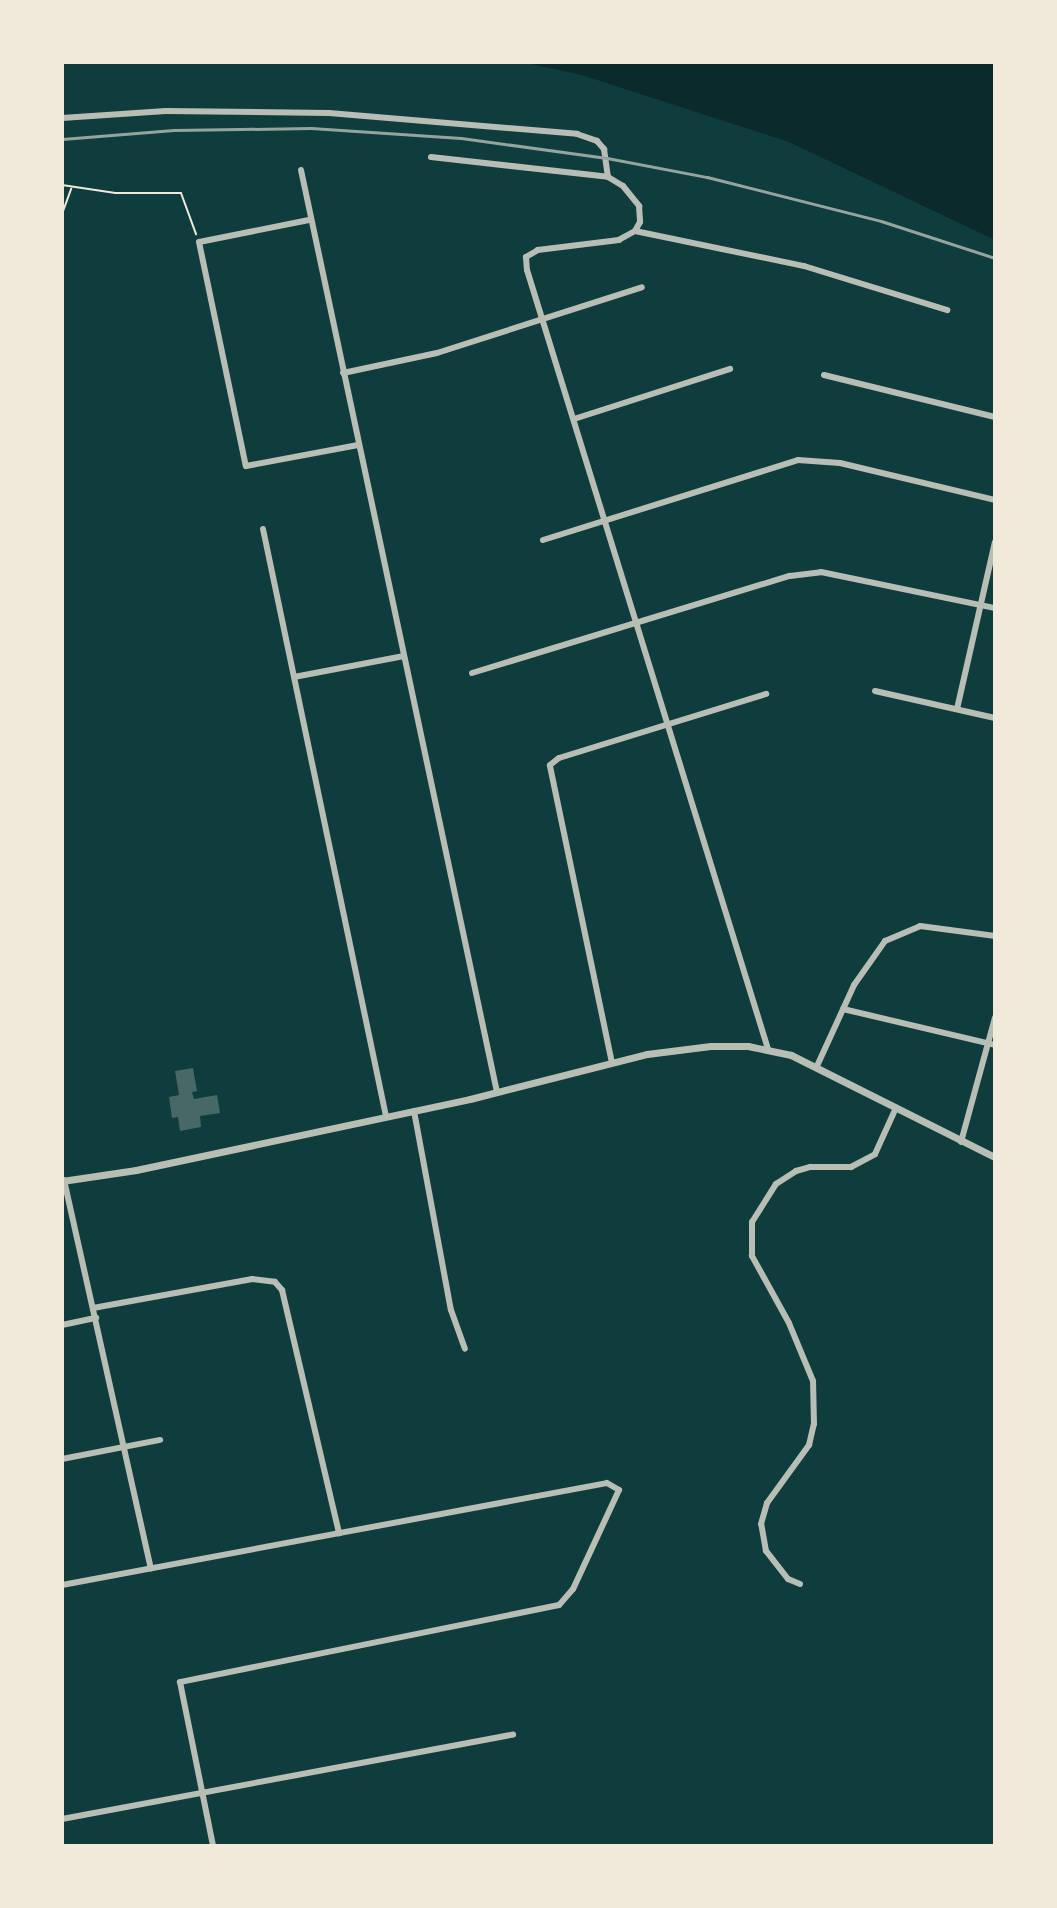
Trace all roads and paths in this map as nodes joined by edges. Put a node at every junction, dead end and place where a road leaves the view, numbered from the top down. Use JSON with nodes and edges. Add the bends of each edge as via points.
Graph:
{"nodes":[{"id":1,"x":62,"y":118,"type":"edge"},
{"id":2,"x":431,"y":157,"type":"dead end"},
{"id":3,"x":301,"y":170,"type":"dead end"},
{"id":4,"x":608,"y":177,"type":"junction"},
{"id":5,"x":62,"y":185,"type":"edge"},
{"id":6,"x":71,"y":188,"type":"junction"},
{"id":7,"x":62,"y":214,"type":"edge"},
{"id":8,"x":309,"y":220,"type":"junction"},
{"id":9,"x":635,"y":231,"type":"junction"},
{"id":10,"x":199,"y":242,"type":"junction"},
{"id":11,"x":642,"y":287,"type":"dead end"},
{"id":12,"x":947,"y":310,"type":"dead end"},
{"id":13,"x":542,"y":317,"type":"junction"},
{"id":14,"x":730,"y":369,"type":"dead end"},
{"id":15,"x":343,"y":373,"type":"junction"},
{"id":16,"x":824,"y":375,"type":"dead end"},
{"id":17,"x":995,"y":417,"type":"edge"},
{"id":18,"x":574,"y":419,"type":"junction"},
{"id":19,"x":358,"y":445,"type":"junction"},
{"id":20,"x":995,"y":500,"type":"edge"},
{"id":21,"x":605,"y":521,"type":"junction"},
{"id":22,"x":263,"y":529,"type":"dead end"},
{"id":23,"x":543,"y":540,"type":"dead end"},
{"id":24,"x":995,"y":542,"type":"edge"},
{"id":25,"x":980,"y":605,"type":"junction"},
{"id":26,"x":995,"y":608,"type":"edge"},
{"id":27,"x":637,"y":623,"type":"junction"},
{"id":28,"x":404,"y":656,"type":"junction"},
{"id":29,"x":472,"y":673,"type":"dead end"},
{"id":30,"x":294,"y":677,"type":"junction"},
{"id":31,"x":875,"y":691,"type":"dead end"},
{"id":32,"x":766,"y":694,"type":"dead end"},
{"id":33,"x":957,"y":709,"type":"junction"},
{"id":34,"x":995,"y":718,"type":"edge"},
{"id":35,"x":669,"y":724,"type":"junction"},
{"id":36,"x":995,"y":936,"type":"edge"},
{"id":37,"x":843,"y":1009,"type":"junction"},
{"id":38,"x":995,"y":1018,"type":"edge"},
{"id":39,"x":992,"y":1045,"type":"edge"},
{"id":40,"x":768,"y":1049,"type":"junction"},
{"id":41,"x":612,"y":1063,"type":"junction"},
{"id":42,"x":817,"y":1066,"type":"junction"},
{"id":43,"x":497,"y":1092,"type":"junction"},
{"id":44,"x":896,"y":1108,"type":"junction"},
{"id":45,"x":414,"y":1111,"type":"junction"},
{"id":46,"x":386,"y":1116,"type":"junction"},
{"id":47,"x":961,"y":1142,"type":"junction"},
{"id":48,"x":995,"y":1157,"type":"edge"},
{"id":49,"x":63,"y":1180,"type":"edge"},
{"id":50,"x":93,"y":1308,"type":"junction"},
{"id":51,"x":96,"y":1318,"type":"junction"},
{"id":52,"x":62,"y":1325,"type":"edge"},
{"id":53,"x":465,"y":1349,"type":"dead end"},
{"id":54,"x":160,"y":1440,"type":"dead end"},
{"id":55,"x":124,"y":1447,"type":"junction"},
{"id":56,"x":62,"y":1459,"type":"edge"},
{"id":57,"x":339,"y":1533,"type":"junction"},
{"id":58,"x":151,"y":1568,"type":"junction"},
{"id":59,"x":800,"y":1584,"type":"dead end"},
{"id":60,"x":62,"y":1585,"type":"edge"},
{"id":61,"x":513,"y":1735,"type":"dead end"},
{"id":62,"x":202,"y":1793,"type":"junction"},
{"id":63,"x":62,"y":1819,"type":"edge"},
{"id":64,"x":213,"y":1846,"type":"edge"}],
"edges":[{"from":1,"to":4,"type":"street","via":[[264,111],[427,119],[587,137],[604,149]]},
{"from":2,"to":4,"type":"street"},
{"from":3,"to":8,"type":"street"},
{"from":4,"to":9,"type":"street","via":[[639,206]]},
{"from":5,"to":6,"type":"path"},
{"from":6,"to":7,"type":"path"},
{"from":6,"to":10,"type":"path","via":[[181,193]]},
{"from":8,"to":10,"type":"street"},
{"from":8,"to":15,"type":"street"},
{"from":9,"to":12,"type":"street","via":[[804,266]]},
{"from":9,"to":13,"type":"street","via":[[619,240],[538,250],[526,257]]},
{"from":10,"to":19,"type":"street","via":[[246,466]]},
{"from":11,"to":13,"type":"street"},
{"from":13,"to":15,"type":"street","via":[[437,353]]},
{"from":13,"to":18,"type":"street"},
{"from":14,"to":18,"type":"street"},
{"from":15,"to":19,"type":"street"},
{"from":16,"to":17,"type":"street"},
{"from":18,"to":21,"type":"street"},
{"from":19,"to":28,"type":"street"},
{"from":20,"to":21,"type":"street","via":[[809,459]]},
{"from":21,"to":23,"type":"street"},
{"from":21,"to":27,"type":"street"},
{"from":22,"to":30,"type":"street"},
{"from":24,"to":25,"type":"street"},
{"from":25,"to":26,"type":"street"},
{"from":25,"to":27,"type":"street","via":[[821,572],[790,576]]},
{"from":25,"to":33,"type":"street"},
{"from":27,"to":29,"type":"street"},
{"from":27,"to":35,"type":"street"},
{"from":28,"to":30,"type":"street"},
{"from":28,"to":43,"type":"street"},
{"from":30,"to":46,"type":"street"},
{"from":31,"to":33,"type":"street"},
{"from":32,"to":35,"type":"street"},
{"from":33,"to":34,"type":"street"},
{"from":35,"to":40,"type":"street"},
{"from":35,"to":41,"type":"street","via":[[550,765]]},
{"from":36,"to":37,"type":"street","via":[[932,926],[898,933],[868,959]]},
{"from":37,"to":39,"type":"street"},
{"from":37,"to":42,"type":"street"},
{"from":38,"to":39,"type":"street"},
{"from":39,"to":47,"type":"street"},
{"from":40,"to":41,"type":"street","via":[[690,1048]]},
{"from":40,"to":42,"type":"street"},
{"from":41,"to":43,"type":"street"},
{"from":42,"to":44,"type":"street"},
{"from":43,"to":45,"type":"street"},
{"from":44,"to":47,"type":"street"},
{"from":44,"to":59,"type":"street","via":[[875,1154],[851,1167],[810,1167],[790,1175],[766,1196],[752,1225],[752,1256],[813,1381],[809,1445],[767,1503],[761,1524],[766,1551],[788,1579]]},
{"from":45,"to":46,"type":"street"},
{"from":45,"to":53,"type":"street","via":[[451,1310]]},
{"from":46,"to":49,"type":"street","via":[[136,1170]]},
{"from":47,"to":48,"type":"street"},
{"from":49,"to":50,"type":"street"},
{"from":50,"to":51,"type":"street"},
{"from":50,"to":57,"type":"street","via":[[252,1279],[275,1282],[282,1290]]},
{"from":51,"to":52,"type":"street"},
{"from":51,"to":55,"type":"street"},
{"from":54,"to":55,"type":"street"},
{"from":55,"to":56,"type":"street"},
{"from":55,"to":58,"type":"street"},
{"from":57,"to":58,"type":"street"},
{"from":57,"to":62,"type":"street","via":[[607,1483],[619,1490],[573,1589],[559,1605],[180,1682]]},
{"from":58,"to":60,"type":"street"},
{"from":61,"to":62,"type":"street"},
{"from":62,"to":63,"type":"street"},
{"from":62,"to":64,"type":"street"}]}
